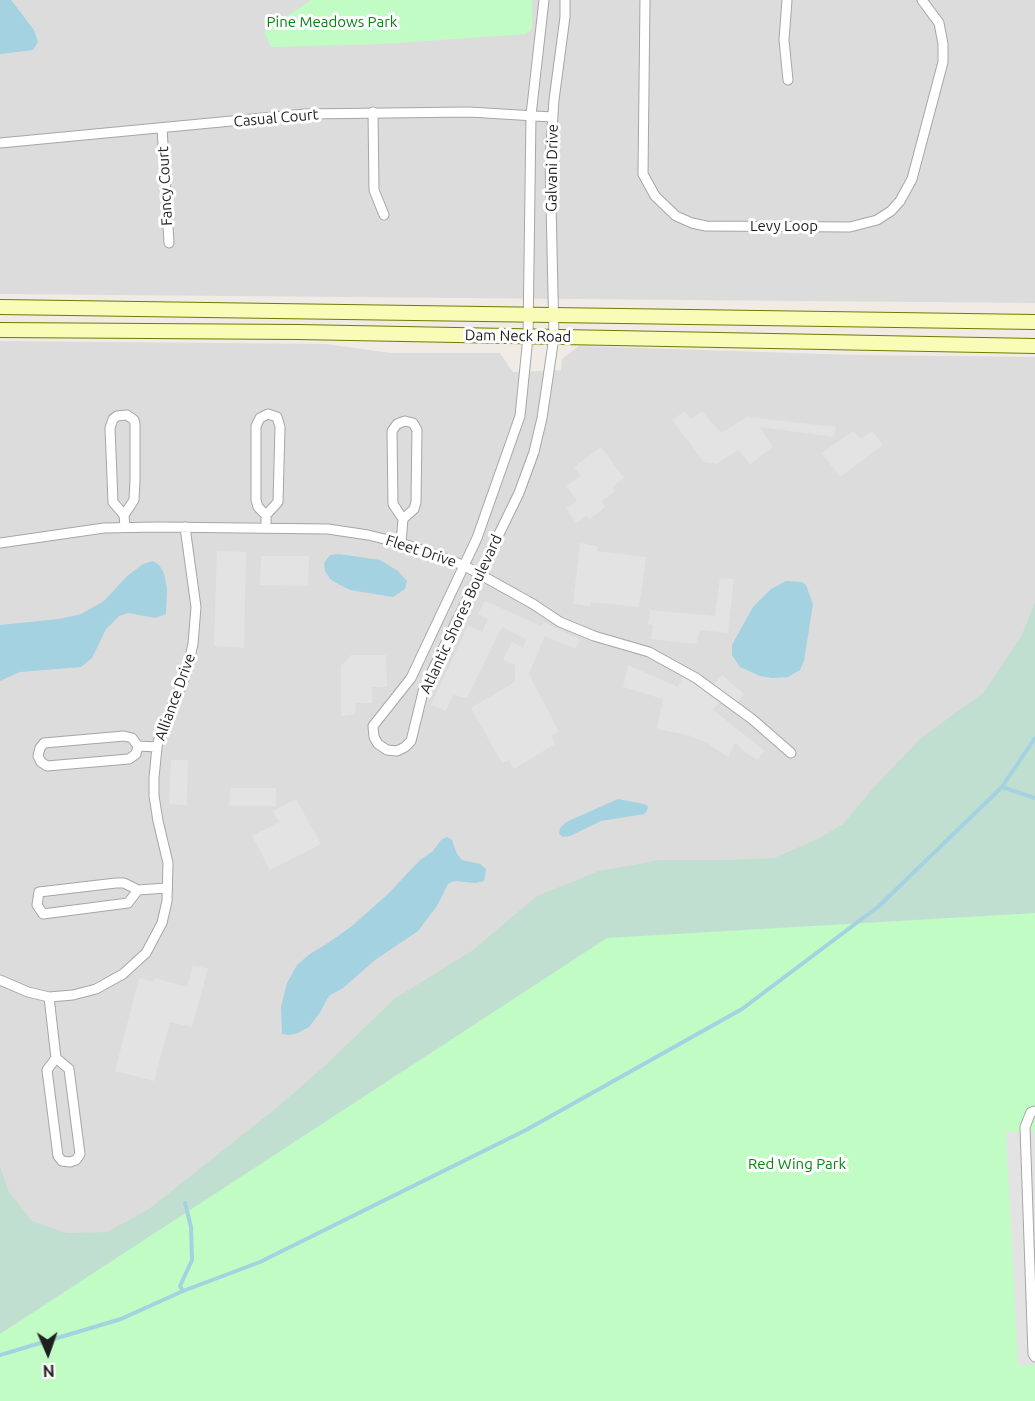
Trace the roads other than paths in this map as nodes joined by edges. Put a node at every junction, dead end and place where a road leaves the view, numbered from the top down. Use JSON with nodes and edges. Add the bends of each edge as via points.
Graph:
{"nodes":[{"id":1,"x":544,"y":0,"type":"edge"},
{"id":2,"x":565,"y":0,"type":"edge"},
{"id":3,"x":645,"y":0,"type":"edge"},
{"id":4,"x":787,"y":0,"type":"edge"},
{"id":5,"x":922,"y":0,"type":"edge"},
{"id":6,"x":788,"y":80,"type":"dead end"},
{"id":7,"x":373,"y":112,"type":"junction"},
{"id":8,"x":531,"y":115,"type":"junction"},
{"id":9,"x":552,"y":117,"type":"junction"},
{"id":10,"x":162,"y":128,"type":"junction"},
{"id":11,"x":0,"y":143,"type":"edge"},
{"id":12,"x":384,"y":214,"type":"dead end"},
{"id":13,"x":169,"y":243,"type":"dead end"},
{"id":14,"x":0,"y":307,"type":"edge"},
{"id":15,"x":528,"y":315,"type":"junction"},
{"id":16,"x":553,"y":315,"type":"junction"},
{"id":17,"x":1035,"y":322,"type":"edge"},
{"id":18,"x":0,"y":330,"type":"edge"},
{"id":19,"x":528,"y":337,"type":"junction"},
{"id":20,"x":554,"y":337,"type":"junction"},
{"id":21,"x":1035,"y":346,"type":"edge"},
{"id":22,"x":124,"y":515,"type":"junction"},
{"id":23,"x":266,"y":516,"type":"junction"},
{"id":24,"x":404,"y":519,"type":"junction"},
{"id":25,"x":125,"y":527,"type":"junction"},
{"id":26,"x":185,"y":527,"type":"junction"},
{"id":27,"x":266,"y":527,"type":"junction"},
{"id":28,"x":0,"y":543,"type":"edge"},
{"id":29,"x":401,"y":543,"type":"junction"},
{"id":30,"x":464,"y":566,"type":"junction"},
{"id":31,"x":480,"y":575,"type":"junction"},
{"id":32,"x":138,"y":746,"type":"junction"},
{"id":33,"x":157,"y":747,"type":"junction"},
{"id":34,"x":791,"y":753,"type":"dead end"},
{"id":35,"x":166,"y":888,"type":"junction"},
{"id":36,"x":138,"y":891,"type":"junction"},
{"id":37,"x":0,"y":980,"type":"edge"},
{"id":38,"x":49,"y":997,"type":"junction"},
{"id":39,"x":56,"y":1059,"type":"junction"},
{"id":40,"x":1035,"y":1112,"type":"edge"},
{"id":41,"x":1035,"y":1357,"type":"edge"}],
"edges":[{"from":1,"to":8,"type":"street","name":"Galvani Drive"},
{"from":2,"to":9,"type":"street","name":"Galvani Drive"},
{"from":3,"to":5,"type":"street","name":"Levy Loop","via":[[644,174],[664,207],[676,216],[706,226],[850,227],[877,220],[891,211],[912,179],[943,62],[939,24]]},
{"from":4,"to":6,"type":"street","via":[[784,40]]},
{"from":7,"to":8,"type":"street","name":"Casual Court"},
{"from":7,"to":10,"type":"street","name":"Casual Court","via":[[305,114]]},
{"from":7,"to":12,"type":"street","via":[[374,190]]},
{"from":8,"to":9,"type":"street","name":"Casual Court"},
{"from":8,"to":15,"type":"street","name":"Galvani Drive"},
{"from":9,"to":16,"type":"street","name":"Galvani Drive"},
{"from":10,"to":11,"type":"street","name":"Casual Court"},
{"from":10,"to":13,"type":"street","name":"Fancy Court"},
{"from":14,"to":15,"type":"main road","name":"Dam Neck Road"},
{"from":15,"to":16,"type":"main road","name":"Dam Neck Road"},
{"from":15,"to":19,"type":"street","name":"Galvani Drive"},
{"from":16,"to":17,"type":"main road","name":"Dam Neck Road"},
{"from":16,"to":20,"type":"street","name":"Galvani Drive"},
{"from":18,"to":19,"type":"main road","name":"Dam Neck Road"},
{"from":19,"to":20,"type":"main road","name":"Dam Neck Road"},
{"from":19,"to":30,"type":"street","name":"Atlantic Shores Boulevard","via":[[520,416]]},
{"from":20,"to":21,"type":"main road","name":"Dam Neck Road"},
{"from":20,"to":31,"type":"street","name":"Atlantic Shores Boulevard","via":[[534,452],[519,494]]},
{"from":22,"to":22,"type":"street","via":[[134,503],[135,424],[127,415],[112,419],[110,428],[113,502]]},
{"from":22,"to":25,"type":"street"},
{"from":23,"to":23,"type":"street","via":[[278,502],[278,417],[268,414],[256,426],[256,500]]},
{"from":23,"to":27,"type":"street"},
{"from":24,"to":24,"type":"street","via":[[414,509],[417,430],[413,423],[405,421],[392,431],[393,504]]},
{"from":24,"to":29,"type":"street"},
{"from":25,"to":26,"type":"street","name":"Fleet Drive"},
{"from":25,"to":28,"type":"street","name":"Fleet Drive"},
{"from":26,"to":27,"type":"street","name":"Fleet Drive"},
{"from":26,"to":33,"type":"street","name":"Alliance Drive","via":[[196,607],[193,644],[186,674]]},
{"from":27,"to":29,"type":"street","name":"Fleet Drive","via":[[347,531]]},
{"from":29,"to":30,"type":"street","name":"Fleet Drive"},
{"from":30,"to":31,"type":"street","name":"Fleet Drive"},
{"from":30,"to":31,"type":"street","name":"Atlantic Shores Boulevard","via":[[409,681],[373,726],[378,744],[387,750],[397,751],[411,741],[424,688]]},
{"from":31,"to":34,"type":"street","name":"Fleet Drive","via":[[560,622],[650,652],[696,678]]},
{"from":32,"to":32,"type":"street","via":[[132,738],[124,736],[44,743],[38,756],[47,766],[129,759]]},
{"from":32,"to":33,"type":"street"},
{"from":33,"to":35,"type":"street","name":"Alliance Drive","via":[[154,796],[168,863]]},
{"from":35,"to":36,"type":"street"},
{"from":35,"to":38,"type":"street","name":"Alliance Drive","via":[[162,923],[146,953],[134,965],[96,989]]},
{"from":36,"to":36,"type":"street","via":[[116,883],[39,892],[37,905],[43,914],[128,903]]},
{"from":37,"to":38,"type":"street","name":"Alliance Drive"},
{"from":38,"to":39,"type":"street"},
{"from":39,"to":39,"type":"street","via":[[47,1070],[58,1156],[70,1162],[80,1154],[69,1069]]},
{"from":40,"to":41,"type":"street","via":[[1031,1112],[1025,1127]]}]}
